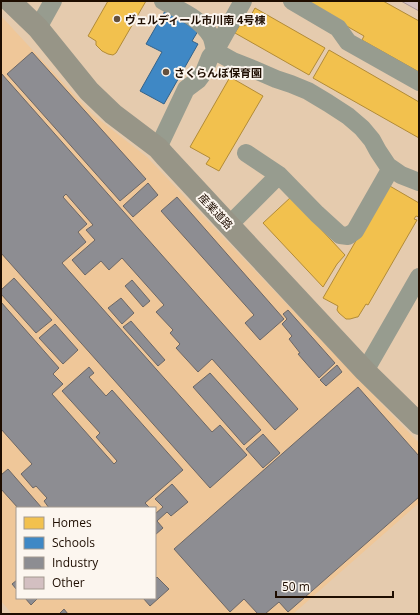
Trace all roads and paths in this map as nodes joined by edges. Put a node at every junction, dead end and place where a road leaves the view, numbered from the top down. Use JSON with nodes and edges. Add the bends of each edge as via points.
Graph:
{"nodes":[{"id":1,"x":10,"y":1,"type":"edge"},
{"id":2,"x":53,"y":1,"type":"edge"},
{"id":3,"x":163,"y":1,"type":"edge"},
{"id":4,"x":243,"y":1,"type":"edge"},
{"id":5,"x":292,"y":1,"type":"edge"},
{"id":6,"x":38,"y":28,"type":"junction"},
{"id":7,"x":215,"y":51,"type":"junction"},
{"id":8,"x":419,"y":82,"type":"edge"},
{"id":9,"x":158,"y":148,"type":"junction"},
{"id":10,"x":246,"y":153,"type":"dead end"},
{"id":11,"x":391,"y":168,"type":"junction"},
{"id":12,"x":279,"y":175,"type":"junction"},
{"id":13,"x":419,"y":182,"type":"edge"},
{"id":14,"x":228,"y":225,"type":"junction"},
{"id":15,"x":419,"y":277,"type":"edge"},
{"id":16,"x":365,"y":371,"type":"junction"},
{"id":17,"x":419,"y":424,"type":"edge"}],
"edges":[{"from":1,"to":6,"type":"main road","name":"産業道路"},
{"from":2,"to":6,"type":"street"},
{"from":3,"to":7,"type":"street","via":[[186,13],[206,29]]},
{"from":4,"to":7,"type":"street"},
{"from":5,"to":8,"type":"street","via":[[338,28],[348,42]]},
{"from":6,"to":9,"type":"main road","name":"産業道路","via":[[89,91],[113,114]]},
{"from":7,"to":9,"type":"street","via":[[198,80],[186,89]]},
{"from":7,"to":11,"type":"street","via":[[233,61],[308,91],[348,116],[372,140]]},
{"from":9,"to":14,"type":"main road","name":"産業道路"},
{"from":10,"to":12,"type":"street"},
{"from":11,"to":12,"type":"street","via":[[354,231],[348,236],[340,235]]},
{"from":11,"to":13,"type":"street"},
{"from":12,"to":14,"type":"street"},
{"from":14,"to":16,"type":"main road","name":"産業道路"},
{"from":15,"to":16,"type":"street"},
{"from":16,"to":17,"type":"main road","name":"産業道路"}]}
